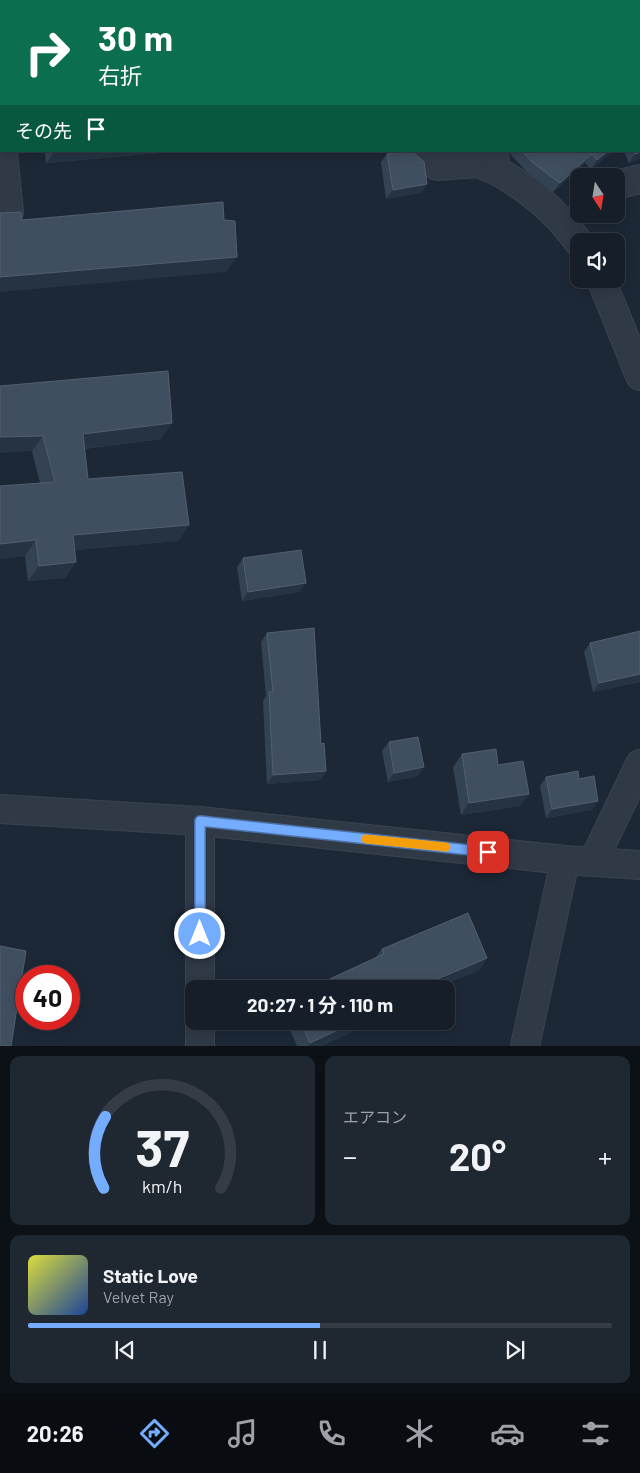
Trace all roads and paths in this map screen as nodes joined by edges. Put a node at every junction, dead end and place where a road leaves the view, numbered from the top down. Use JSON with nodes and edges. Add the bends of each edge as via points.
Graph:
{"nodes":[{"id":1,"x":0,"y":152,"type":"edge"},
{"id":2,"x":419,"y":152,"type":"edge"},
{"id":3,"x":495,"y":161,"type":"edge"},
{"id":4,"x":640,"y":179,"type":"edge"},
{"id":5,"x":625,"y":183,"type":"edge"},
{"id":6,"x":0,"y":213,"type":"edge"},
{"id":7,"x":575,"y":227,"type":"edge"},
{"id":8,"x":605,"y":288,"type":"edge"},
{"id":9,"x":640,"y":376,"type":"edge"},
{"id":10,"x":640,"y":764,"type":"edge"},
{"id":11,"x":0,"y":810,"type":"edge"},
{"id":12,"x":200,"y":821,"type":"junction"},
{"id":13,"x":565,"y":860,"type":"junction"},
{"id":14,"x":594,"y":860,"type":"junction"},
{"id":15,"x":640,"y":865,"type":"edge"},
{"id":16,"x":200,"y":980,"type":"edge"},
{"id":17,"x":200,"y":1030,"type":"edge"},
{"id":18,"x":200,"y":1046,"type":"edge"},
{"id":19,"x":525,"y":1046,"type":"edge"}],
"edges":[{"from":1,"to":6,"type":"street","via":[[3,152],[9,212]]},
{"from":2,"to":3,"type":"street","via":[[437,166]]},
{"from":3,"to":7,"type":"street"},
{"from":4,"to":5,"type":"street"},
{"from":8,"to":9,"type":"street"},
{"from":10,"to":14,"type":"street"},
{"from":11,"to":12,"type":"street"},
{"from":12,"to":13,"type":"street"},
{"from":12,"to":16,"type":"street"},
{"from":13,"to":14,"type":"street"},
{"from":13,"to":19,"type":"street"},
{"from":14,"to":15,"type":"street"},
{"from":17,"to":18,"type":"street"}]}
